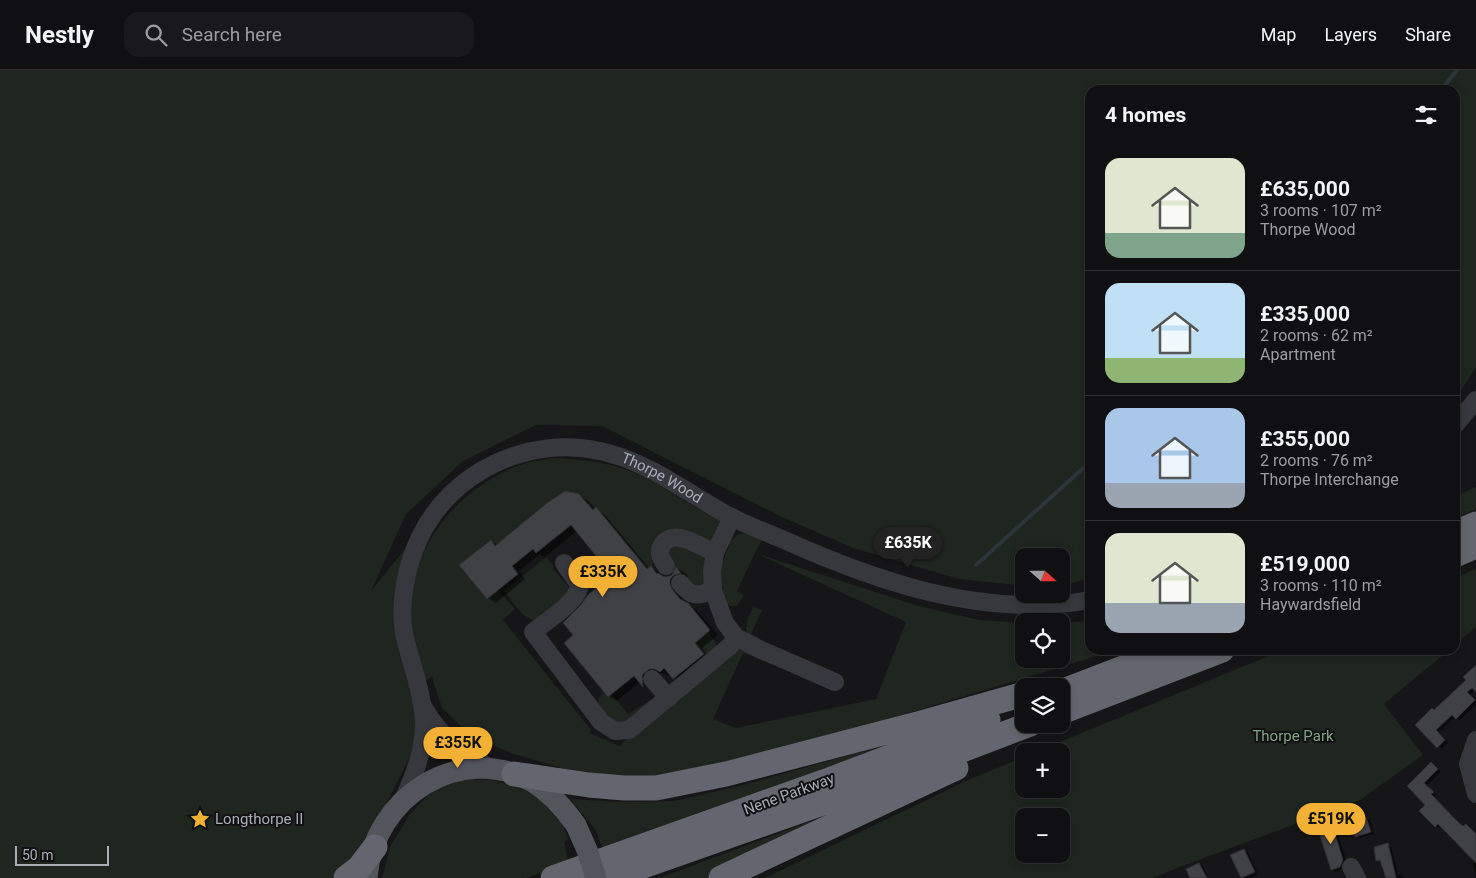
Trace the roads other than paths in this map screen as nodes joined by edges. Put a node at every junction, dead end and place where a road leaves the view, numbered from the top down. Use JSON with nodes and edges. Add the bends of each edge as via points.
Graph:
{"nodes":[{"id":1,"x":1476,"y":400,"type":"edge"},
{"id":2,"x":1460,"y":419,"type":"edge"},
{"id":3,"x":732,"y":517,"type":"junction"},
{"id":4,"x":1476,"y":524,"type":"edge"},
{"id":5,"x":1460,"y":531,"type":"edge"},
{"id":6,"x":1476,"y":546,"type":"edge"},
{"id":7,"x":715,"y":553,"type":"junction"},
{"id":8,"x":1460,"y":553,"type":"edge"},
{"id":9,"x":564,"y":563,"type":"dead end"},
{"id":10,"x":666,"y":566,"type":"dead end"},
{"id":11,"x":680,"y":583,"type":"dead end"},
{"id":12,"x":713,"y":590,"type":"junction"},
{"id":13,"x":1085,"y":601,"type":"edge"},
{"id":14,"x":736,"y":637,"type":"junction"},
{"id":15,"x":1196,"y":655,"type":"edge"},
{"id":16,"x":1155,"y":663,"type":"edge"},
{"id":17,"x":652,"y":679,"type":"dead end"},
{"id":18,"x":836,"y":682,"type":"dead end"},
{"id":19,"x":1070,"y":682,"type":"edge"},
{"id":20,"x":1070,"y":689,"type":"edge"},
{"id":21,"x":1015,"y":697,"type":"edge"},
{"id":22,"x":669,"y":698,"type":"junction"},
{"id":23,"x":422,"y":705,"type":"junction"},
{"id":24,"x":1070,"y":707,"type":"edge"},
{"id":25,"x":1015,"y":709,"type":"edge"},
{"id":26,"x":1070,"y":714,"type":"edge"},
{"id":27,"x":1015,"y":730,"type":"edge"},
{"id":28,"x":1033,"y":733,"type":"edge"},
{"id":29,"x":1476,"y":740,"type":"edge"},
{"id":30,"x":503,"y":772,"type":"junction"},
{"id":31,"x":1476,"y":794,"type":"edge"},
{"id":32,"x":403,"y":800,"type":"junction"},
{"id":33,"x":375,"y":847,"type":"junction"},
{"id":34,"x":346,"y":878,"type":"edge"},
{"id":35,"x":367,"y":878,"type":"edge"},
{"id":36,"x":553,"y":878,"type":"edge"},
{"id":37,"x":596,"y":878,"type":"edge"},
{"id":38,"x":609,"y":878,"type":"edge"},
{"id":39,"x":721,"y":878,"type":"edge"}],
"edges":[{"from":1,"to":2,"type":"street"},
{"from":3,"to":7,"type":"street"},
{"from":3,"to":13,"type":"street","name":"Thorpe Wood","via":[[866,573],[932,592],[979,602],[1026,606]]},
{"from":3,"to":23,"type":"street","name":"Thorpe Wood","via":[[646,468],[601,451],[555,447],[503,459],[484,469],[464,482],[431,518],[410,562],[404,586],[404,634]]},
{"from":4,"to":5,"type":"highway"},
{"from":6,"to":8,"type":"highway"},
{"from":7,"to":10,"type":"street","via":[[681,538],[671,538],[663,542],[659,550]]},
{"from":7,"to":12,"type":"street"},
{"from":9,"to":22,"type":"street","via":[[580,586],[578,593],[533,632],[601,722],[615,731],[629,730]]},
{"from":11,"to":12,"type":"street","via":[[685,590],[696,595]]},
{"from":12,"to":14,"type":"street","via":[[725,623]]},
{"from":14,"to":18,"type":"street"},
{"from":14,"to":22,"type":"street","via":[[730,646]]},
{"from":15,"to":16,"type":"highway"},
{"from":16,"to":19,"type":"highway"},
{"from":16,"to":20,"type":"highway"},
{"from":16,"to":24,"type":"highway"},
{"from":16,"to":26,"type":"highway"},
{"from":17,"to":22,"type":"street"},
{"from":21,"to":30,"type":"highway","via":[[726,774],[656,788],[598,786]]},
{"from":23,"to":30,"type":"street","name":"Thorpe Wood","via":[[432,723],[464,754]]},
{"from":23,"to":32,"type":"street","name":"Thorpe Wood","via":[[421,750],[416,773]]},
{"from":25,"to":36,"type":"highway","name":"Nene Parkway","via":[[829,780]]},
{"from":27,"to":38,"type":"highway","name":"Nene Parkway"},
{"from":28,"to":39,"type":"highway"},
{"from":29,"to":31,"type":"street","via":[[1468,764]]},
{"from":30,"to":32,"type":"main road","via":[[476,769],[444,774]]},
{"from":30,"to":37,"type":"main road","bridge":true,"via":[[533,782],[564,808],[576,825]]},
{"from":32,"to":33,"type":"main road","via":[[386,822]]},
{"from":33,"to":34,"type":"highway","via":[[359,868]]},
{"from":33,"to":35,"type":"main road"}]}
